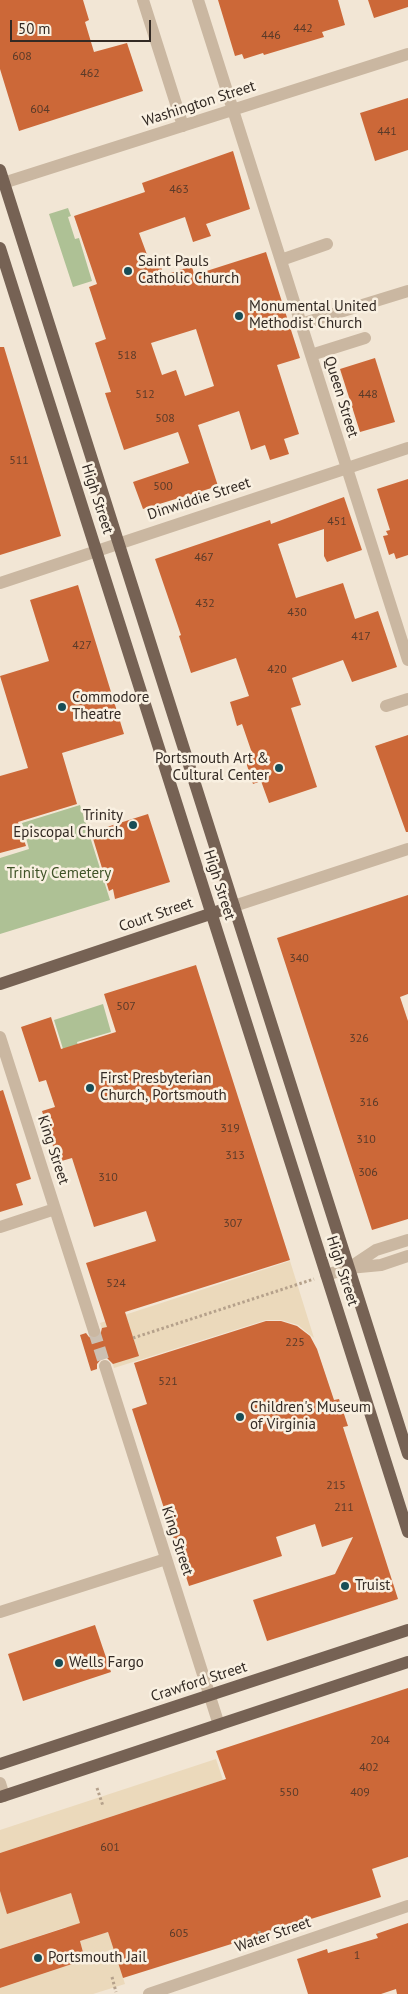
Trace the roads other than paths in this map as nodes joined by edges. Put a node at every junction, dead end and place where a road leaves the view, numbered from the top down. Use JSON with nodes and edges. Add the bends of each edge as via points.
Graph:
{"nodes":[{"id":1,"x":143,"y":0,"type":"edge"},
{"id":2,"x":198,"y":0,"type":"edge"},
{"id":3,"x":408,"y":54,"type":"edge"},
{"id":4,"x":233,"y":110,"type":"junction"},
{"id":5,"x":183,"y":126,"type":"junction"},
{"id":6,"x":0,"y":170,"type":"edge"},
{"id":7,"x":2,"y":184,"type":"edge"},
{"id":8,"x":327,"y":244,"type":"dead end"},
{"id":9,"x":0,"y":248,"type":"edge"},
{"id":10,"x":281,"y":260,"type":"junction"},
{"id":11,"x":408,"y":291,"type":"edge"},
{"id":12,"x":301,"y":324,"type":"junction"},
{"id":13,"x":365,"y":338,"type":"dead end"},
{"id":14,"x":311,"y":355,"type":"junction"},
{"id":15,"x":408,"y":448,"type":"edge"},
{"id":16,"x":347,"y":468,"type":"junction"},
{"id":17,"x":118,"y":542,"type":"junction"},
{"id":18,"x":96,"y":550,"type":"junction"},
{"id":19,"x":0,"y":583,"type":"edge"},
{"id":20,"x":408,"y":660,"type":"edge"},
{"id":21,"x":408,"y":699,"type":"edge"},
{"id":22,"x":386,"y":706,"type":"dead end"},
{"id":23,"x":408,"y":849,"type":"edge"},
{"id":24,"x":234,"y":906,"type":"junction"},
{"id":25,"x":212,"y":914,"type":"junction"},
{"id":26,"x":0,"y":984,"type":"edge"},
{"id":27,"x":0,"y":1036,"type":"edge"},
{"id":28,"x":55,"y":1209,"type":"junction"},
{"id":29,"x":0,"y":1227,"type":"edge"},
{"id":30,"x":408,"y":1240,"type":"edge"},
{"id":31,"x":408,"y":1256,"type":"edge"},
{"id":32,"x":349,"y":1268,"type":"junction"},
{"id":33,"x":326,"y":1275,"type":"junction"},
{"id":34,"x":94,"y":1331,"type":"tunnel mouth"},
{"id":35,"x":105,"y":1366,"type":"tunnel mouth"},
{"id":36,"x":404,"y":1426,"type":"edge"},
{"id":37,"x":408,"y":1452,"type":"edge"},
{"id":38,"x":408,"y":1532,"type":"edge"},
{"id":39,"x":166,"y":1559,"type":"junction"},
{"id":40,"x":0,"y":1612,"type":"edge"},
{"id":41,"x":408,"y":1630,"type":"edge"},
{"id":42,"x":408,"y":1662,"type":"edge"},
{"id":43,"x":210,"y":1696,"type":"junction"},
{"id":44,"x":219,"y":1725,"type":"junction"},
{"id":45,"x":0,"y":1764,"type":"edge"},
{"id":46,"x":1,"y":1792,"type":"edge"},
{"id":47,"x":408,"y":1906,"type":"edge"},
{"id":48,"x":149,"y":1994,"type":"edge"}],
"edges":[{"from":1,"to":5,"type":"street"},
{"from":2,"to":4,"type":"street","name":"Queen Street"},
{"from":3,"to":4,"type":"street","name":"Washington Street"},
{"from":4,"to":5,"type":"street","name":"Washington Street"},
{"from":4,"to":10,"type":"street","name":"Queen Street"},
{"from":5,"to":7,"type":"street","name":"Washington Street"},
{"from":6,"to":7,"type":"main road","name":"High Street"},
{"from":7,"to":17,"type":"main road","name":"High Street"},
{"from":8,"to":10,"type":"street"},
{"from":9,"to":18,"type":"main road","name":"High Street"},
{"from":10,"to":12,"type":"street","name":"Queen Street"},
{"from":11,"to":12,"type":"street"},
{"from":12,"to":14,"type":"street","name":"Queen Street"},
{"from":13,"to":14,"type":"street"},
{"from":14,"to":16,"type":"street","name":"Queen Street"},
{"from":15,"to":16,"type":"street","name":"Dinwiddie Street"},
{"from":16,"to":17,"type":"street","name":"Dinwiddie Street"},
{"from":16,"to":20,"type":"street","name":"Queen Street"},
{"from":17,"to":18,"type":"street","name":"Dinwiddie Street"},
{"from":17,"to":24,"type":"main road","name":"High Street"},
{"from":18,"to":19,"type":"street","name":"Dinwiddie Street"},
{"from":18,"to":25,"type":"main road","name":"High Street"},
{"from":21,"to":22,"type":"street"},
{"from":23,"to":24,"type":"street","name":"Court Street"},
{"from":24,"to":25,"type":"main road","name":"Court Street"},
{"from":24,"to":32,"type":"main road","name":"High Street"},
{"from":25,"to":26,"type":"main road","name":"Court Street"},
{"from":25,"to":33,"type":"main road","name":"High Street"},
{"from":27,"to":28,"type":"street","name":"King Street"},
{"from":28,"to":29,"type":"street"},
{"from":28,"to":34,"type":"street","name":"King Street"},
{"from":30,"to":32,"type":"street","via":[[376,1250]]},
{"from":31,"to":32,"type":"street","via":[[381,1265]]},
{"from":32,"to":33,"type":"street"},
{"from":32,"to":36,"type":"main road","name":"High Street"},
{"from":33,"to":38,"type":"main road","name":"High Street"},
{"from":35,"to":39,"type":"street","name":"King Street"},
{"from":36,"to":37,"type":"main road","name":"High Street"},
{"from":39,"to":40,"type":"street"},
{"from":39,"to":43,"type":"street","name":"King Street"},
{"from":41,"to":43,"type":"main road","name":"Crawford Street"},
{"from":42,"to":44,"type":"main road"},
{"from":43,"to":44,"type":"street","name":"King Street"},
{"from":43,"to":45,"type":"main road","name":"Crawford Street"},
{"from":44,"to":46,"type":"main road"},
{"from":47,"to":48,"type":"street","name":"Water Street"}]}
